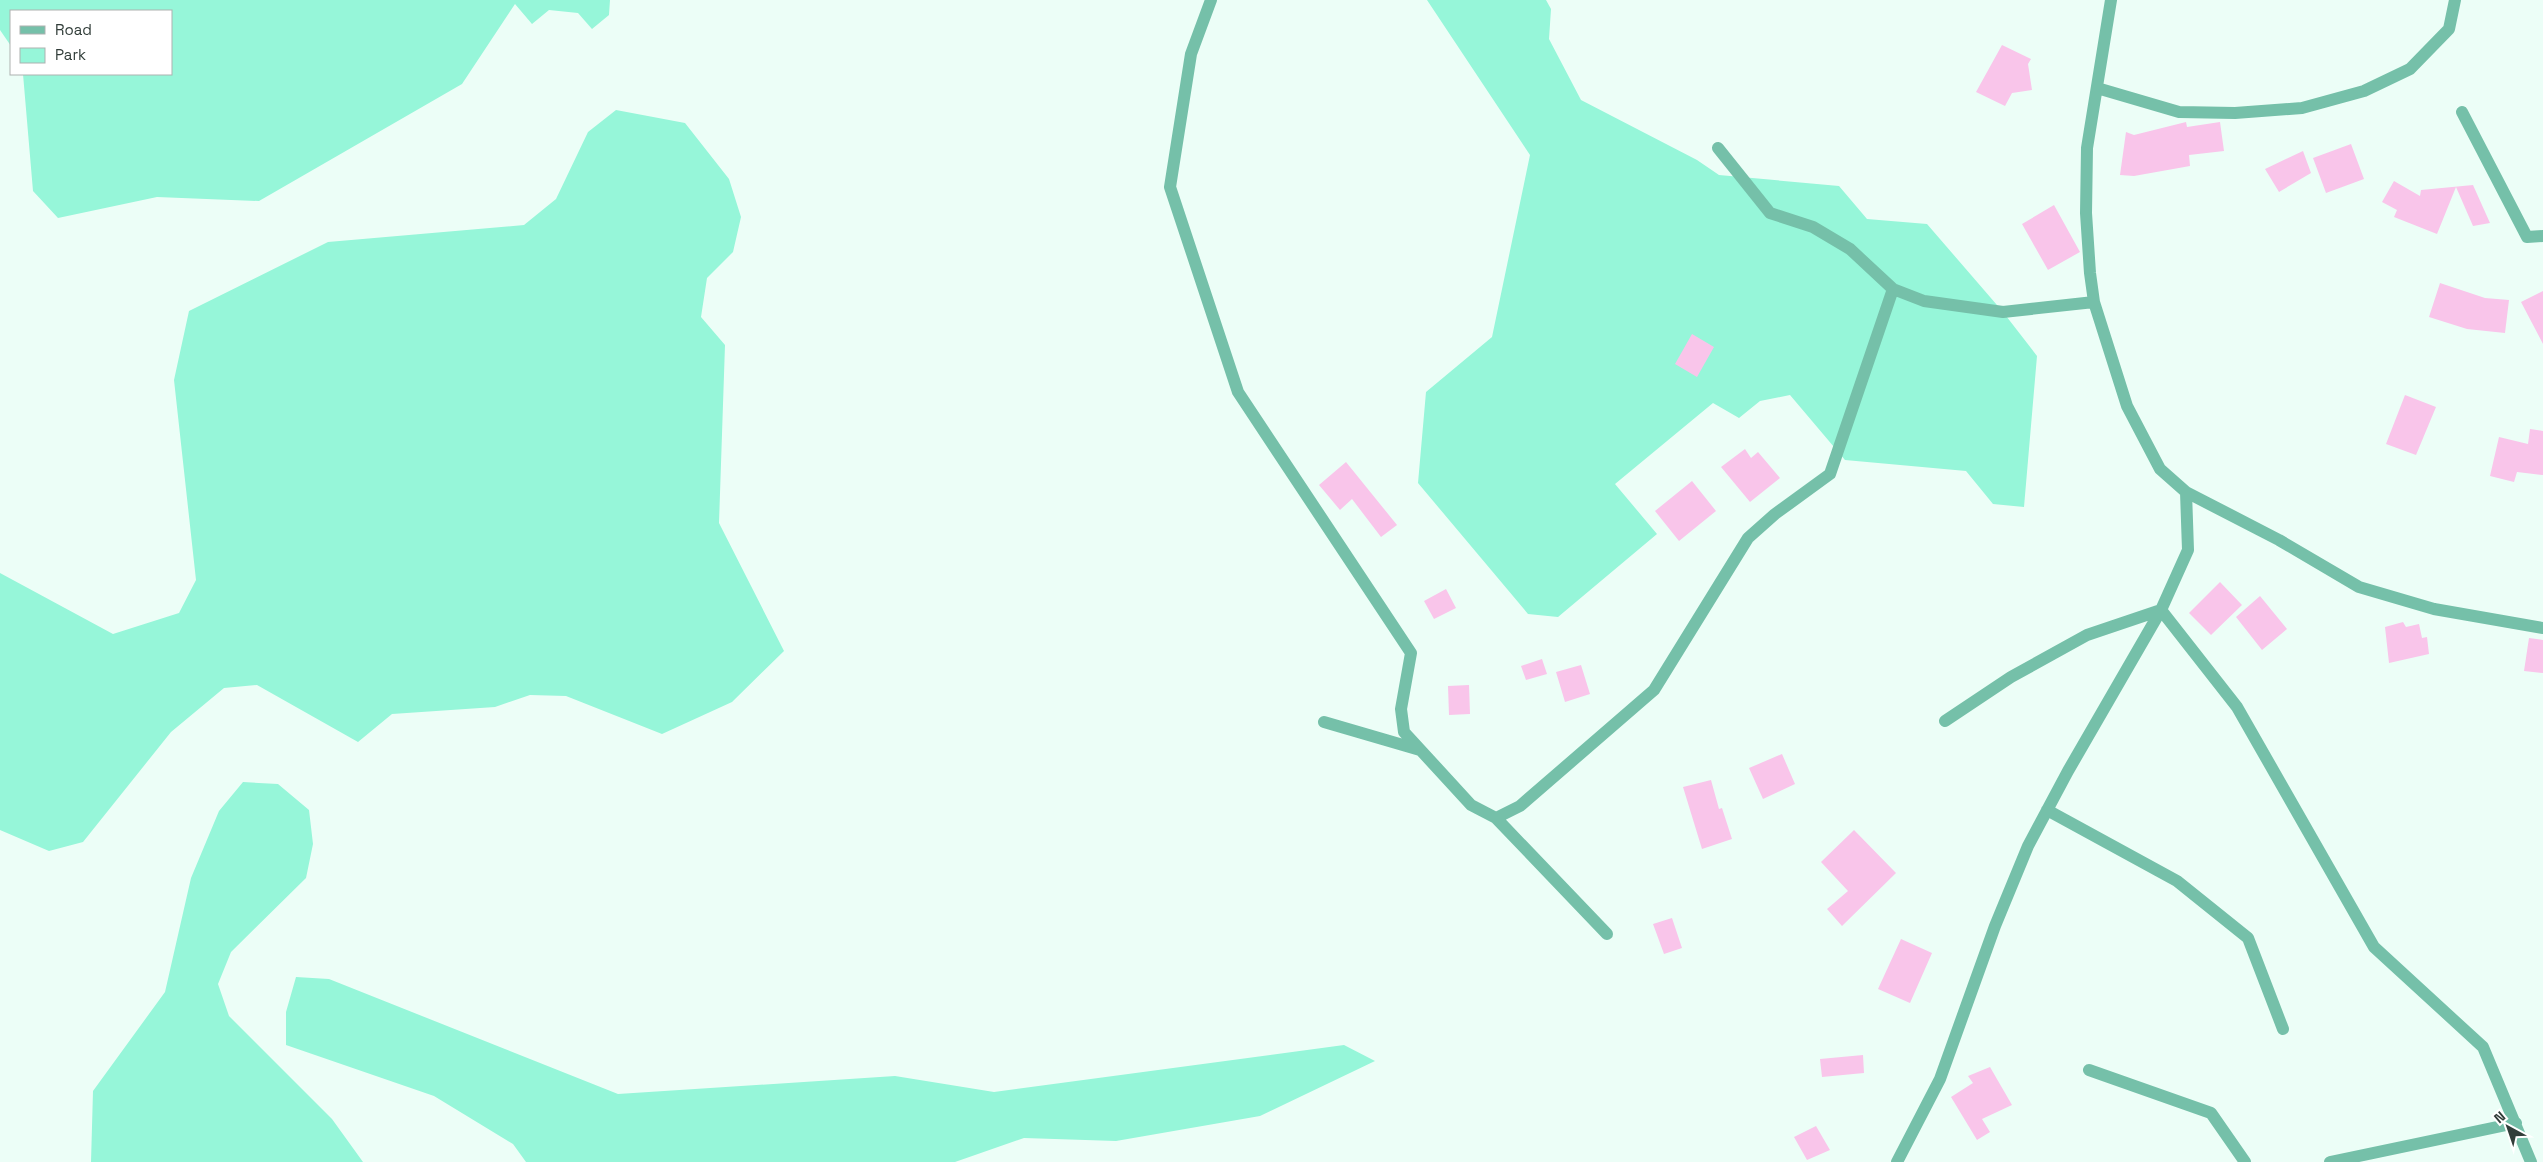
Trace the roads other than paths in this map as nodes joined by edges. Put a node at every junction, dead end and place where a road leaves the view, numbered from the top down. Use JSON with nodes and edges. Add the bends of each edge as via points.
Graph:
{"nodes":[{"id":1,"x":1211,"y":0,"type":"edge"},
{"id":2,"x":2110,"y":0,"type":"edge"},
{"id":3,"x":2455,"y":0,"type":"edge"},
{"id":4,"x":2097,"y":88,"type":"junction"},
{"id":5,"x":2462,"y":112,"type":"dead end"},
{"id":6,"x":1718,"y":148,"type":"dead end"},
{"id":7,"x":2543,"y":236,"type":"edge"},
{"id":8,"x":1893,"y":289,"type":"junction"},
{"id":9,"x":2094,"y":302,"type":"junction"},
{"id":10,"x":2186,"y":492,"type":"junction"},
{"id":11,"x":2161,"y":610,"type":"junction"},
{"id":12,"x":2543,"y":628,"type":"edge"},
{"id":13,"x":1945,"y":721,"type":"dead end"},
{"id":14,"x":1324,"y":722,"type":"dead end"},
{"id":15,"x":1420,"y":750,"type":"junction"},
{"id":16,"x":2047,"y":810,"type":"junction"},
{"id":17,"x":1496,"y":818,"type":"junction"},
{"id":18,"x":1607,"y":934,"type":"dead end"},
{"id":19,"x":2283,"y":1029,"type":"dead end"},
{"id":20,"x":2089,"y":1070,"type":"dead end"},
{"id":21,"x":2516,"y":1123,"type":"junction"},
{"id":22,"x":1897,"y":1162,"type":"edge"},
{"id":23,"x":2245,"y":1162,"type":"edge"},
{"id":24,"x":2330,"y":1162,"type":"edge"},
{"id":25,"x":2532,"y":1162,"type":"edge"}],
"edges":[{"from":1,"to":15,"type":"street","via":[[1192,54],[1170,187],[1238,392],[1411,653],[1401,709],[1404,732]]},
{"from":2,"to":4,"type":"street"},
{"from":3,"to":4,"type":"street","via":[[2449,29],[2410,69],[2364,91],[2302,108],[2235,113],[2179,112]]},
{"from":4,"to":9,"type":"street","via":[[2087,148],[2086,203]]},
{"from":5,"to":7,"type":"street","via":[[2527,237]]},
{"from":6,"to":8,"type":"street","via":[[1770,213],[1813,227],[1850,249]]},
{"from":8,"to":9,"type":"street","via":[[1924,301],[2003,312]]},
{"from":8,"to":17,"type":"street","via":[[1830,474],[1748,538],[1654,690],[1520,806]]},
{"from":9,"to":10,"type":"street","via":[[2127,406],[2160,469]]},
{"from":10,"to":11,"type":"street","via":[[2188,550]]},
{"from":10,"to":12,"type":"street","via":[[2360,587],[2434,609]]},
{"from":11,"to":13,"type":"street","via":[[2088,635],[2010,677]]},
{"from":11,"to":16,"type":"street"},
{"from":11,"to":21,"type":"street","via":[[2237,707],[2374,947],[2483,1047]]},
{"from":14,"to":15,"type":"street"},
{"from":15,"to":17,"type":"street","via":[[1471,805]]},
{"from":16,"to":19,"type":"street","via":[[2177,881],[2248,938]]},
{"from":16,"to":22,"type":"street","via":[[1994,926],[1940,1079]]},
{"from":17,"to":18,"type":"street"},
{"from":20,"to":23,"type":"street","via":[[2211,1113]]},
{"from":21,"to":24,"type":"street"},
{"from":21,"to":25,"type":"street"}]}
